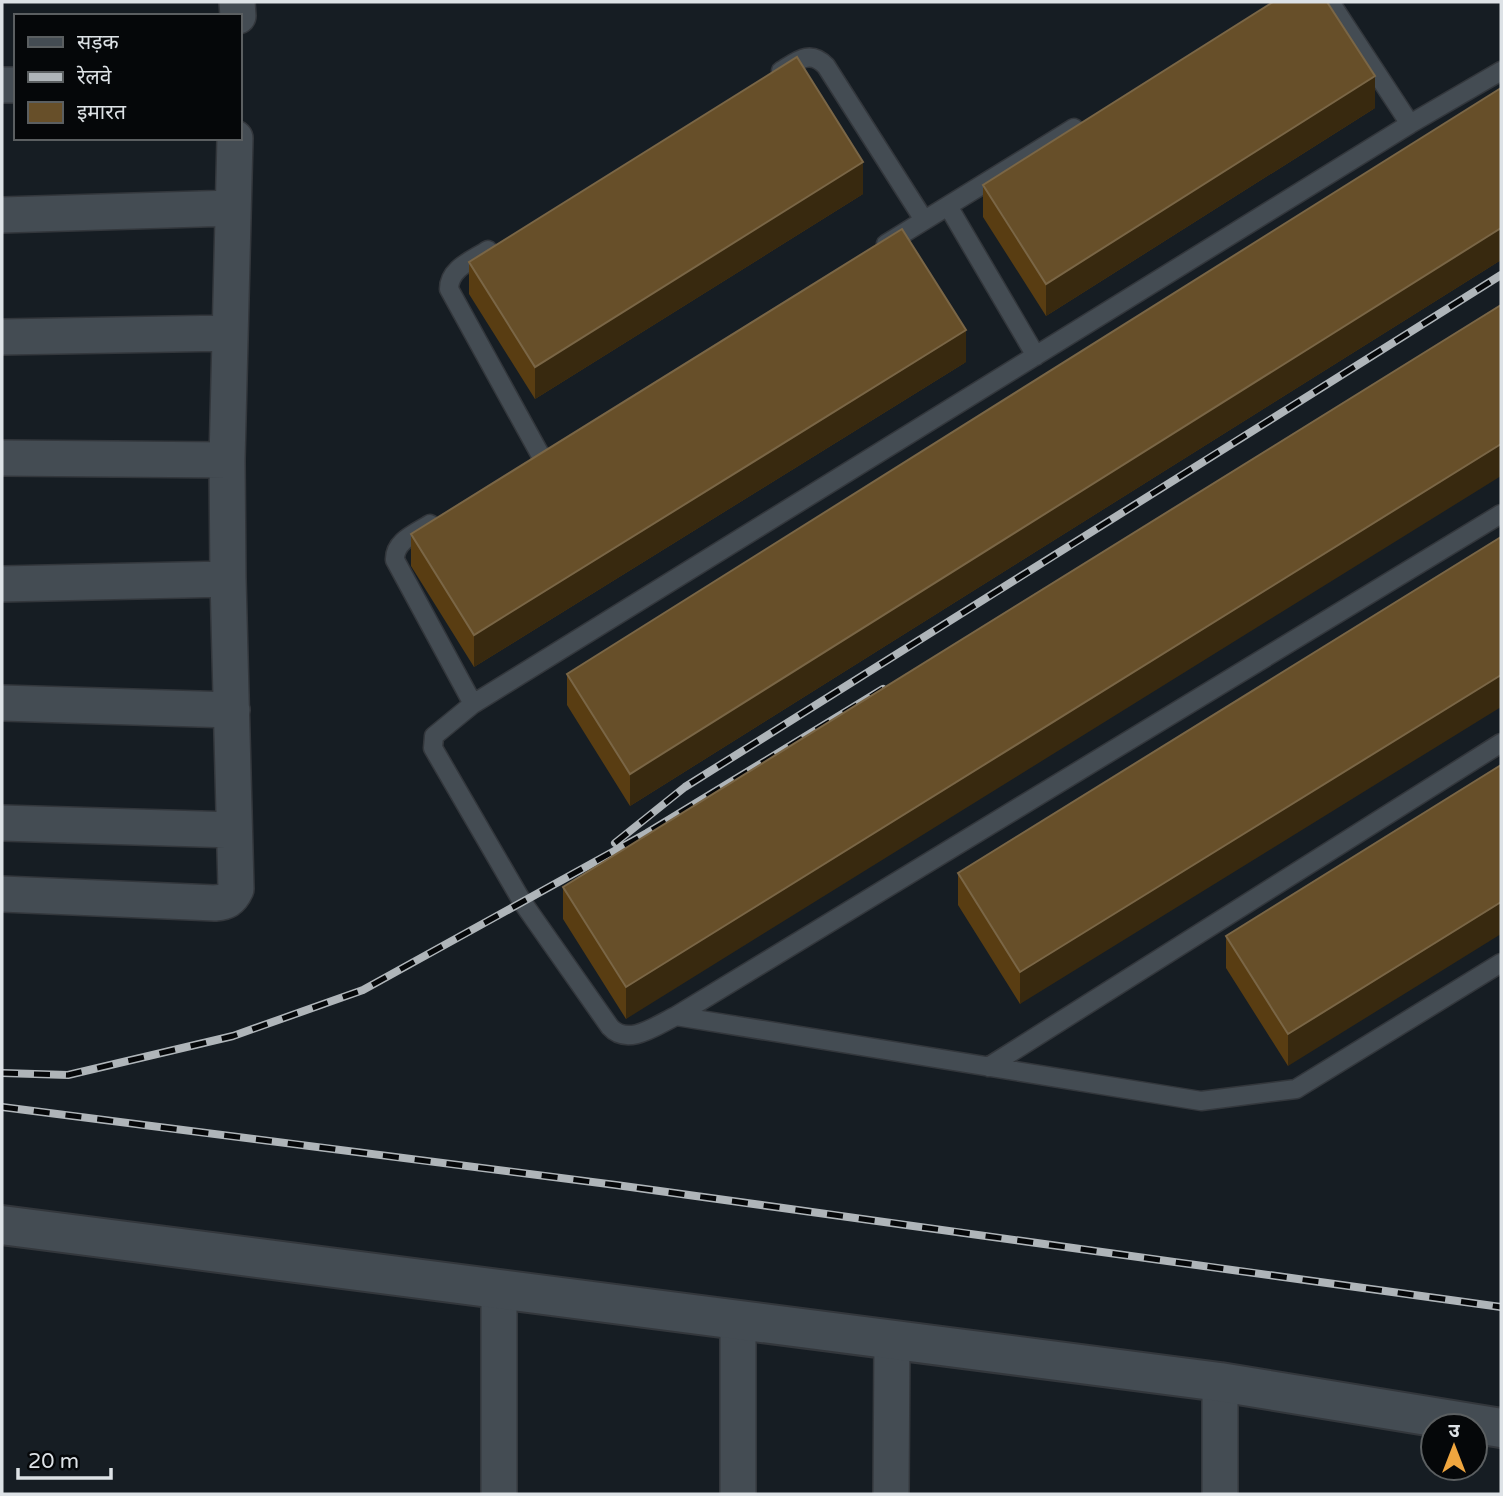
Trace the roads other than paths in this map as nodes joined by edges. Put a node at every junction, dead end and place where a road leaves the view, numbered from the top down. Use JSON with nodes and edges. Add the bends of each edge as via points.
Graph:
{"nodes":[{"id":1,"x":1330,"y":2,"type":"edge"},
{"id":2,"x":1501,"y":71,"type":"edge"},
{"id":3,"x":765,"y":81,"type":"edge"},
{"id":4,"x":1090,"y":118,"type":"edge"},
{"id":5,"x":1410,"y":124,"type":"junction"},
{"id":6,"x":235,"y":140,"type":"edge"},
{"id":7,"x":948,"y":206,"type":"junction"},
{"id":8,"x":233,"y":208,"type":"junction"},
{"id":9,"x":2,"y":215,"type":"edge"},
{"id":10,"x":924,"y":220,"type":"junction"},
{"id":11,"x":503,"y":242,"type":"edge"},
{"id":12,"x":866,"y":256,"type":"edge"},
{"id":13,"x":230,"y":333,"type":"junction"},
{"id":14,"x":2,"y":337,"type":"edge"},
{"id":15,"x":1036,"y":356,"type":"junction"},
{"id":16,"x":541,"y":456,"type":"edge"},
{"id":17,"x":2,"y":458,"type":"edge"},
{"id":18,"x":227,"y":460,"type":"junction"},
{"id":19,"x":1501,"y":514,"type":"edge"},
{"id":20,"x":440,"y":518,"type":"edge"},
{"id":21,"x":228,"y":579,"type":"junction"},
{"id":22,"x":2,"y":584,"type":"edge"},
{"id":23,"x":2,"y":703,"type":"edge"},
{"id":24,"x":473,"y":704,"type":"junction"},
{"id":25,"x":232,"y":710,"type":"junction"},
{"id":26,"x":1501,"y":743,"type":"edge"},
{"id":27,"x":2,"y":822,"type":"edge"},
{"id":28,"x":234,"y":830,"type":"junction"},
{"id":29,"x":2,"y":894,"type":"edge"},
{"id":30,"x":1501,"y":963,"type":"edge"},
{"id":31,"x":676,"y":1016,"type":"junction"},
{"id":32,"x":988,"y":1067,"type":"junction"},
{"id":33,"x":2,"y":1226,"type":"edge"},
{"id":34,"x":499,"y":1290,"type":"junction"},
{"id":35,"x":738,"y":1320,"type":"junction"},
{"id":36,"x":892,"y":1340,"type":"junction"},
{"id":37,"x":1220,"y":1382,"type":"junction"},
{"id":38,"x":1501,"y":1428,"type":"edge"},
{"id":39,"x":499,"y":1494,"type":"edge"},
{"id":40,"x":738,"y":1494,"type":"edge"},
{"id":41,"x":891,"y":1494,"type":"edge"},
{"id":42,"x":1220,"y":1494,"type":"edge"}],
"edges":[{"from":1,"to":5,"type":"lane"},
{"from":2,"to":5,"type":"lane"},
{"from":3,"to":10,"type":"lane","via":[[801,59],[820,60]]},
{"from":4,"to":7,"type":"lane"},
{"from":5,"to":15,"type":"lane"},
{"from":6,"to":8,"type":"street"},
{"from":7,"to":10,"type":"lane"},
{"from":7,"to":15,"type":"lane"},
{"from":8,"to":9,"type":"street"},
{"from":8,"to":13,"type":"street"},
{"from":10,"to":12,"type":"lane"},
{"from":11,"to":16,"type":"lane","via":[[455,271],[449,289]]},
{"from":13,"to":14,"type":"street"},
{"from":13,"to":18,"type":"street"},
{"from":15,"to":24,"type":"lane"},
{"from":17,"to":18,"type":"street"},
{"from":18,"to":21,"type":"street"},
{"from":19,"to":31,"type":"lane"},
{"from":20,"to":24,"type":"lane","via":[[400,543],[396,560]]},
{"from":21,"to":22,"type":"street"},
{"from":21,"to":25,"type":"street"},
{"from":23,"to":25,"type":"street"},
{"from":24,"to":31,"type":"lane","via":[[434,736],[433,748],[523,903],[615,1032],[634,1035]]},
{"from":25,"to":28,"type":"street"},
{"from":26,"to":32,"type":"lane"},
{"from":27,"to":28,"type":"street"},
{"from":28,"to":29,"type":"street","via":[[236,889],[224,902]]},
{"from":30,"to":32,"type":"lane","via":[[1296,1088],[1201,1101]]},
{"from":31,"to":32,"type":"lane"},
{"from":33,"to":34,"type":"street"},
{"from":34,"to":35,"type":"street"},
{"from":34,"to":39,"type":"street"},
{"from":35,"to":36,"type":"street"},
{"from":35,"to":40,"type":"street"},
{"from":36,"to":37,"type":"street"},
{"from":36,"to":41,"type":"street"},
{"from":37,"to":38,"type":"street"},
{"from":37,"to":42,"type":"street"}]}
